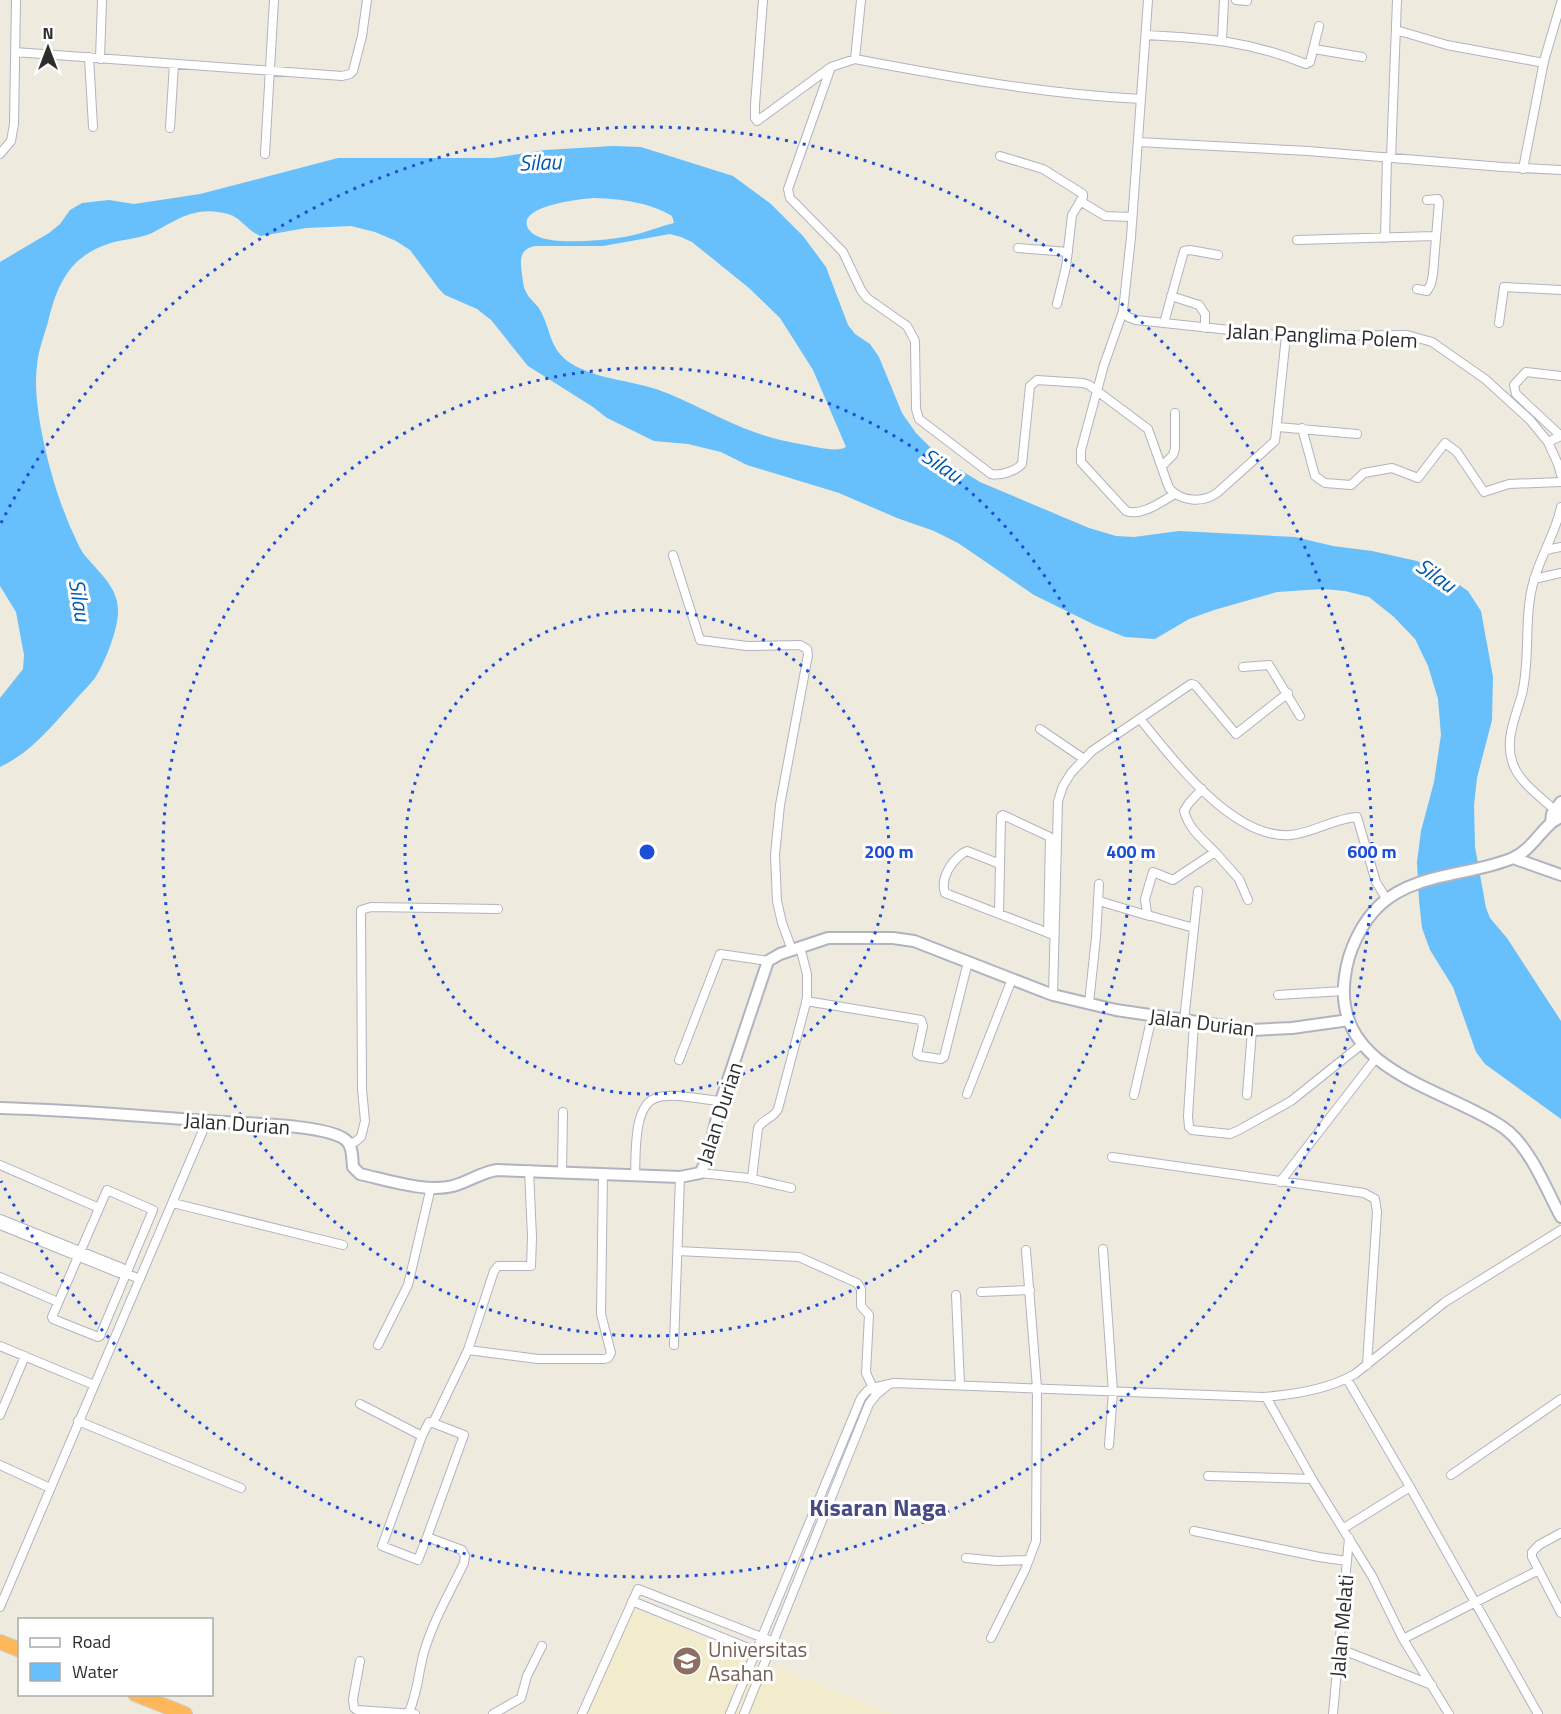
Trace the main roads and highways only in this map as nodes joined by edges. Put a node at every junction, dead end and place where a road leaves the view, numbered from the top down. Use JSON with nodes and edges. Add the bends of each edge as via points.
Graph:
{"nodes":[{"id":1,"x":0,"y":1642,"type":"edge"},
{"id":2,"x":18,"y":1649,"type":"edge"},
{"id":3,"x":138,"y":1696,"type":"edge"},
{"id":4,"x":184,"y":1714,"type":"edge"}],
"edges":[{"from":1,"to":2,"type":"highway"},
{"from":3,"to":4,"type":"highway"}]}
